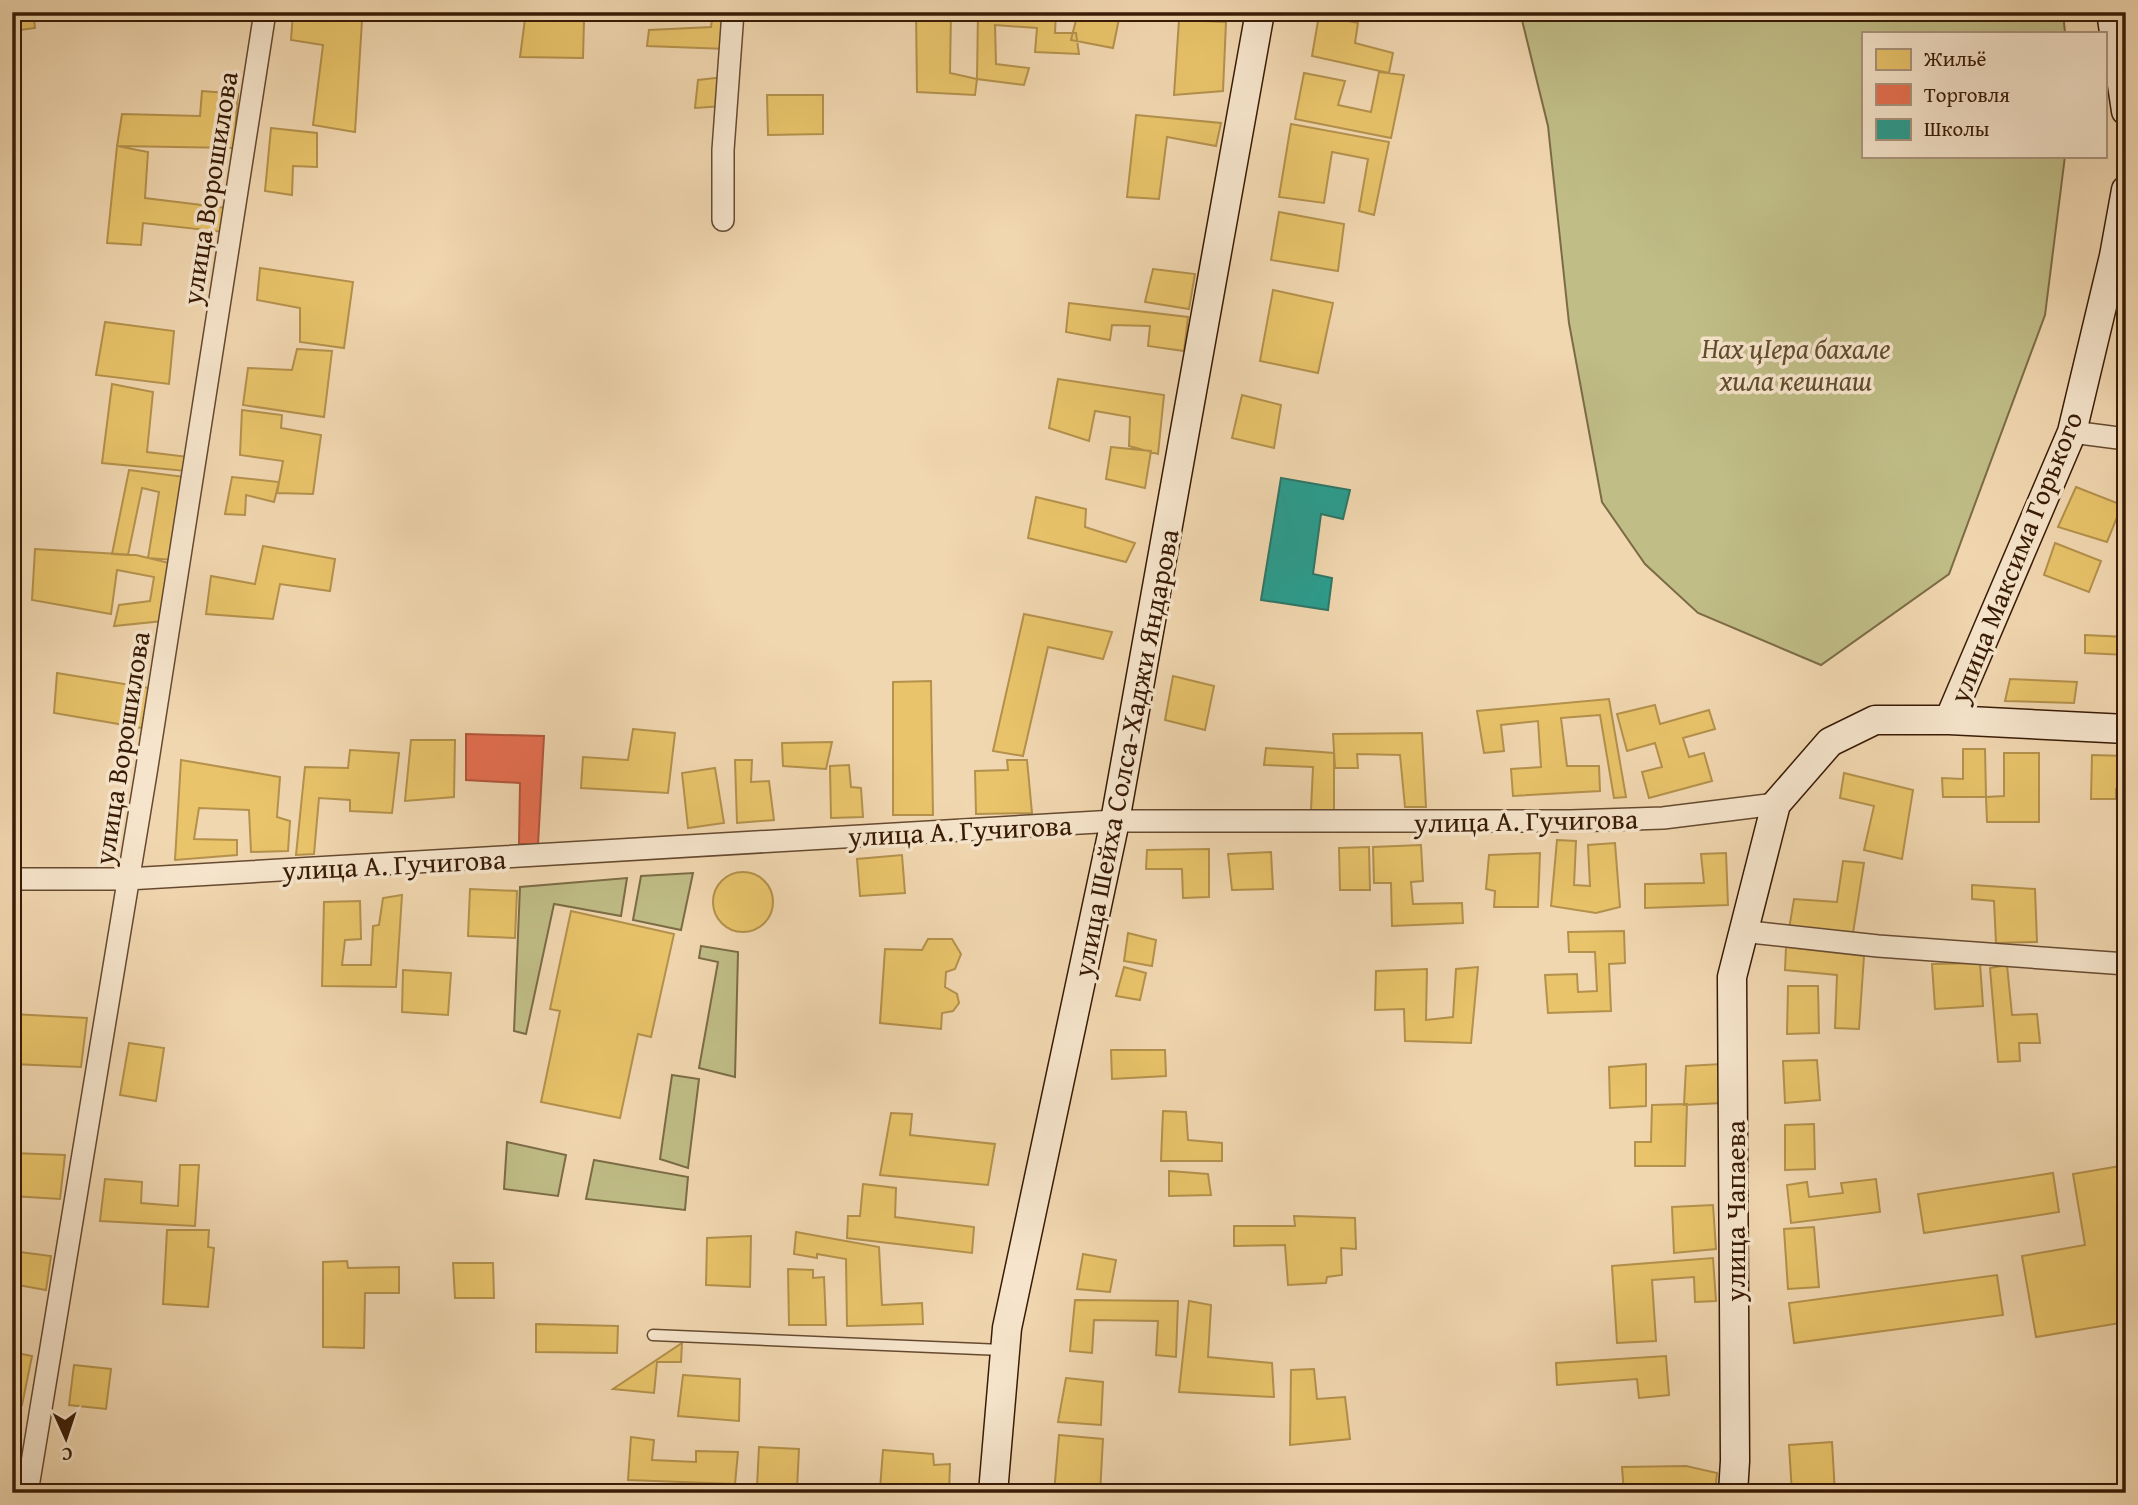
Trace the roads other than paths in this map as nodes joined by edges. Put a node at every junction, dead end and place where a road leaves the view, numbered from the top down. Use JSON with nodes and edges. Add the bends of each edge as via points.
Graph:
{"nodes":[{"id":1,"x":265,"y":12,"type":"edge"},
{"id":2,"x":733,"y":12,"type":"edge"},
{"id":3,"x":1260,"y":12,"type":"edge"},
{"id":4,"x":2111,"y":12,"type":"edge"},
{"id":5,"x":2126,"y":111,"type":"edge"},
{"id":6,"x":2126,"y":190,"type":"edge"},
{"id":7,"x":723,"y":220,"type":"dead end"},
{"id":8,"x":2072,"y":432,"type":"junction"},
{"id":9,"x":2126,"y":439,"type":"edge"},
{"id":10,"x":1949,"y":720,"type":"junction"},
{"id":11,"x":2126,"y":729,"type":"edge"},
{"id":12,"x":1776,"y":804,"type":"junction"},
{"id":13,"x":1115,"y":821,"type":"junction"},
{"id":14,"x":12,"y":879,"type":"edge"},
{"id":15,"x":127,"y":879,"type":"junction"},
{"id":16,"x":1741,"y":931,"type":"junction"},
{"id":17,"x":2126,"y":964,"type":"edge"},
{"id":18,"x":653,"y":1335,"type":"dead end"},
{"id":19,"x":1005,"y":1350,"type":"junction"},
{"id":20,"x":27,"y":1493,"type":"edge"},
{"id":21,"x":993,"y":1493,"type":"edge"},
{"id":22,"x":1733,"y":1493,"type":"edge"}],
"edges":[{"from":1,"to":15,"type":"street","name":"улица Ворошилова"},
{"from":2,"to":7,"type":"street"},
{"from":3,"to":13,"type":"street","name":"улица Шейха Солса-Хаджи Яндарова"},
{"from":4,"to":5,"type":"street"},
{"from":6,"to":8,"type":"street","name":"улица Максима Горького"},
{"from":8,"to":9,"type":"street"},
{"from":8,"to":10,"type":"street","name":"улица Максима Горького"},
{"from":10,"to":11,"type":"street"},
{"from":10,"to":12,"type":"street","via":[[1874,720],[1829,742]]},
{"from":12,"to":13,"type":"street","name":"улица А. Гучигова","via":[[1663,818],[1571,821]]},
{"from":12,"to":16,"type":"street","name":"улица Чапаева"},
{"from":13,"to":15,"type":"street","name":"улица А. Гучигова"},
{"from":13,"to":19,"type":"street","name":"улица Шейха Солса-Хаджи Яндарова"},
{"from":14,"to":15,"type":"street","name":"улица А. Гучигова"},
{"from":15,"to":20,"type":"street","name":"улица Ворошилова"},
{"from":16,"to":17,"type":"street"},
{"from":16,"to":22,"type":"street","name":"улица Чапаева","via":[[1732,977]]},
{"from":18,"to":19,"type":"lane"},
{"from":19,"to":21,"type":"street","name":"улица Шейха Солса-Хаджи Яндарова"}]}
